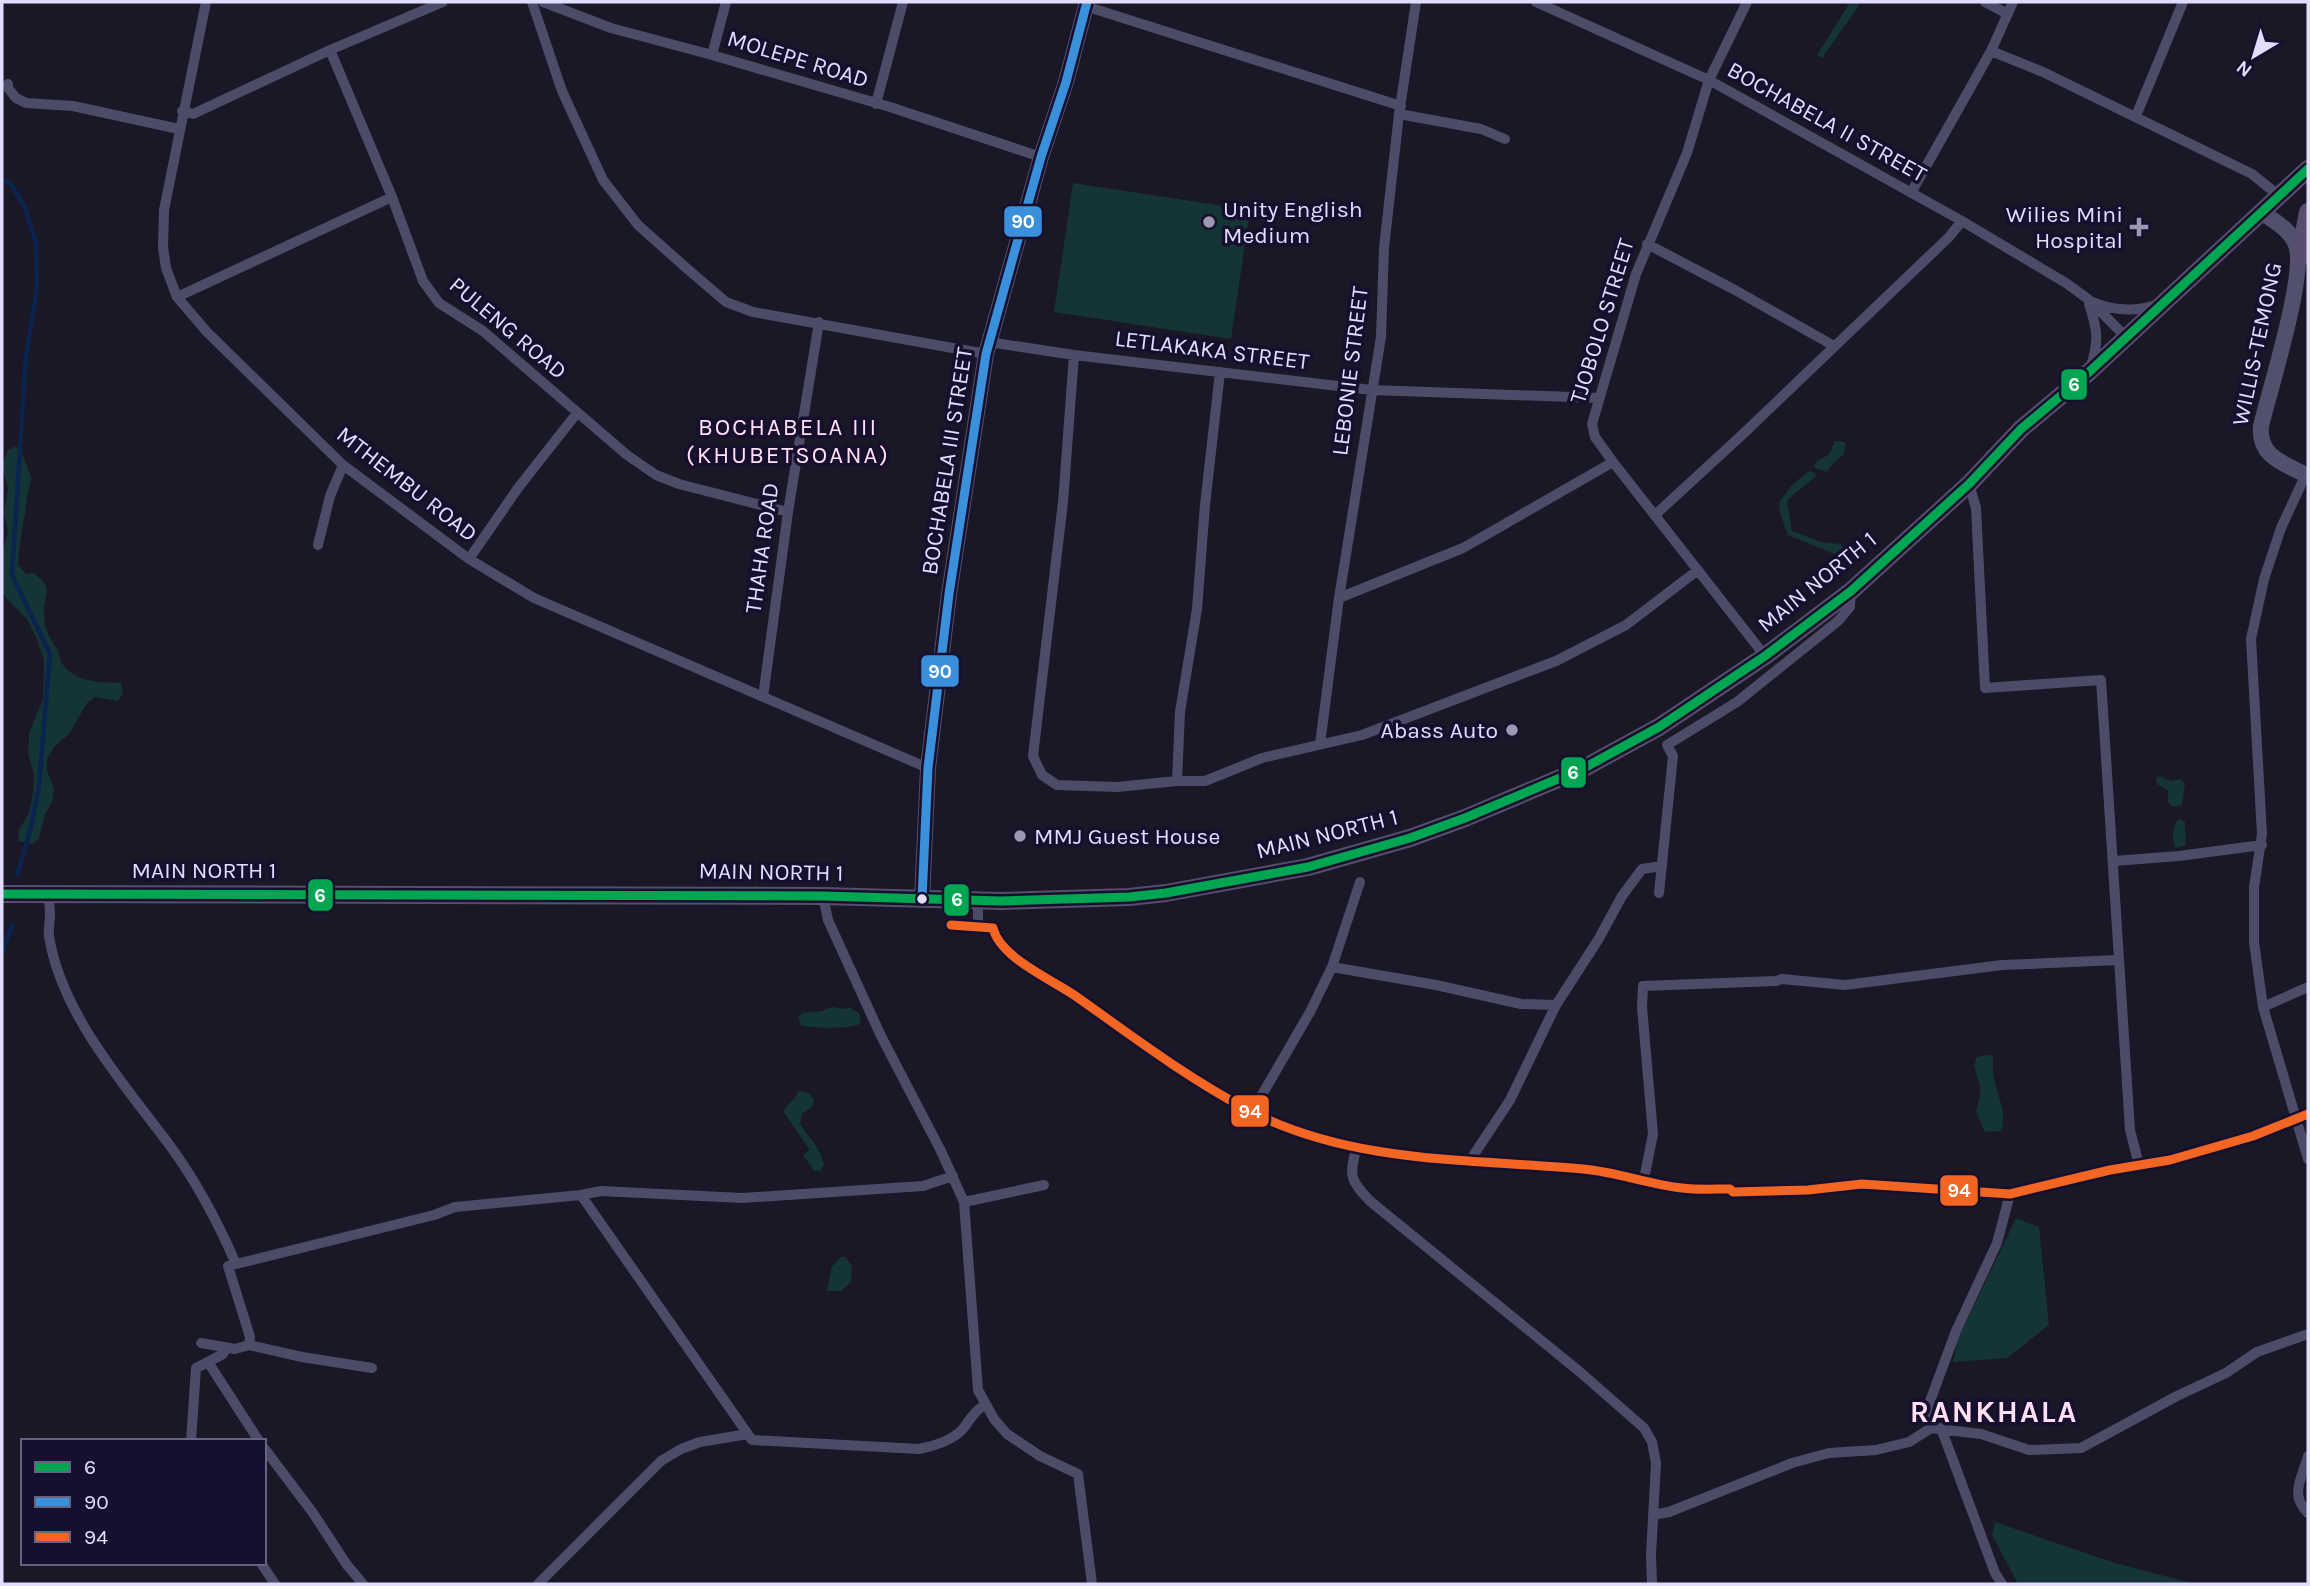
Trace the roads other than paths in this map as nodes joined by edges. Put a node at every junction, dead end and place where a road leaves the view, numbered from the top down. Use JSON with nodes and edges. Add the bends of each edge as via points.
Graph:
{"nodes":[{"id":1,"x":206,"y":2,"type":"edge"},
{"id":2,"x":443,"y":2,"type":"edge"},
{"id":3,"x":532,"y":2,"type":"edge"},
{"id":4,"x":543,"y":2,"type":"edge"},
{"id":5,"x":726,"y":2,"type":"edge"},
{"id":6,"x":903,"y":2,"type":"edge"},
{"id":7,"x":1416,"y":2,"type":"edge"},
{"id":8,"x":1536,"y":2,"type":"edge"},
{"id":9,"x":1566,"y":2,"type":"edge"},
{"id":10,"x":1747,"y":2,"type":"edge"},
{"id":11,"x":1985,"y":2,"type":"edge"},
{"id":12,"x":2013,"y":2,"type":"edge"},
{"id":13,"x":2183,"y":2,"type":"edge"},
{"id":14,"x":1086,"y":4,"type":"edge"},
{"id":15,"x":1561,"y":13,"type":"junction"},
{"id":16,"x":2008,"y":14,"type":"junction"},
{"id":17,"x":330,"y":50,"type":"junction"},
{"id":18,"x":1991,"y":51,"type":"junction"},
{"id":19,"x":712,"y":55,"type":"junction"},
{"id":20,"x":1709,"y":80,"type":"junction"},
{"id":21,"x":8,"y":84,"type":"dead end"},
{"id":22,"x":876,"y":104,"type":"junction"},
{"id":23,"x":1400,"y":110,"type":"junction"},
{"id":24,"x":182,"y":111,"type":"junction"},
{"id":25,"x":2136,"y":116,"type":"junction"},
{"id":26,"x":179,"y":129,"type":"junction"},
{"id":27,"x":1505,"y":139,"type":"dead end"},
{"id":28,"x":1041,"y":157,"type":"junction"},
{"id":29,"x":2308,"y":169,"type":"edge"},
{"id":30,"x":1911,"y":193,"type":"junction"},
{"id":31,"x":2278,"y":195,"type":"junction"},
{"id":32,"x":392,"y":197,"type":"junction"},
{"id":33,"x":2261,"y":212,"type":"junction"},
{"id":34,"x":2308,"y":212,"type":"edge"},
{"id":35,"x":1962,"y":221,"type":"junction"},
{"id":36,"x":1647,"y":244,"type":"junction"},
{"id":37,"x":2299,"y":259,"type":"junction"},
{"id":38,"x":177,"y":298,"type":"junction"},
{"id":39,"x":2088,"y":299,"type":"junction"},
{"id":40,"x":2164,"y":302,"type":"junction"},
{"id":41,"x":819,"y":322,"type":"junction"},
{"id":42,"x":2126,"y":337,"type":"junction"},
{"id":43,"x":1833,"y":346,"type":"junction"},
{"id":44,"x":987,"y":348,"type":"junction"},
{"id":45,"x":1074,"y":355,"type":"junction"},
{"id":46,"x":1220,"y":372,"type":"junction"},
{"id":47,"x":2089,"y":372,"type":"junction"},
{"id":48,"x":1372,"y":390,"type":"junction"},
{"id":49,"x":1599,"y":398,"type":"junction"},
{"id":50,"x":576,"y":413,"type":"junction"},
{"id":51,"x":1613,"y":462,"type":"junction"},
{"id":52,"x":344,"y":466,"type":"junction"},
{"id":53,"x":2307,"y":475,"type":"edge"},
{"id":54,"x":1969,"y":484,"type":"junction"},
{"id":55,"x":788,"y":512,"type":"junction"},
{"id":56,"x":1655,"y":515,"type":"junction"},
{"id":57,"x":318,"y":545,"type":"dead end"},
{"id":58,"x":469,"y":559,"type":"junction"},
{"id":59,"x":1698,"y":570,"type":"junction"},
{"id":60,"x":1851,"y":591,"type":"junction"},
{"id":61,"x":1339,"y":598,"type":"junction"},
{"id":62,"x":1765,"y":656,"type":"junction"},
{"id":63,"x":763,"y":697,"type":"junction"},
{"id":64,"x":1320,"y":744,"type":"junction"},
{"id":65,"x":928,"y":768,"type":"junction"},
{"id":66,"x":1178,"y":781,"type":"junction"},
{"id":67,"x":2262,"y":845,"type":"junction"},
{"id":68,"x":2114,"y":861,"type":"junction"},
{"id":69,"x":1662,"y":866,"type":"junction"},
{"id":70,"x":1360,"y":882,"type":"dead end"},
{"id":71,"x":48,"y":893,"type":"junction"},
{"id":72,"x":1659,"y":893,"type":"dead end"},
{"id":73,"x":2,"y":894,"type":"edge"},
{"id":74,"x":823,"y":896,"type":"junction"},
{"id":75,"x":922,"y":899,"type":"junction"},
{"id":76,"x":978,"y":900,"type":"junction"},
{"id":77,"x":951,"y":925,"type":"dead end"},
{"id":78,"x":978,"y":929,"type":"junction"},
{"id":79,"x":2119,"y":960,"type":"junction"},
{"id":80,"x":1332,"y":967,"type":"junction"},
{"id":81,"x":2308,"y":987,"type":"edge"},
{"id":82,"x":1556,"y":1005,"type":"junction"},
{"id":83,"x":2263,"y":1007,"type":"junction"},
{"id":84,"x":1252,"y":1112,"type":"junction"},
{"id":85,"x":2308,"y":1114,"type":"edge"},
{"id":86,"x":2297,"y":1119,"type":"junction"},
{"id":87,"x":1357,"y":1146,"type":"junction"},
{"id":88,"x":2308,"y":1159,"type":"edge"},
{"id":89,"x":1469,"y":1162,"type":"junction"},
{"id":90,"x":2139,"y":1165,"type":"junction"},
{"id":91,"x":953,"y":1176,"type":"junction"},
{"id":92,"x":1644,"y":1179,"type":"junction"},
{"id":93,"x":1044,"y":1185,"type":"dead end"},
{"id":94,"x":2010,"y":1194,"type":"junction"},
{"id":95,"x":581,"y":1195,"type":"junction"},
{"id":96,"x":964,"y":1202,"type":"junction"},
{"id":97,"x":236,"y":1264,"type":"junction"},
{"id":98,"x":2308,"y":1334,"type":"edge"},
{"id":99,"x":201,"y":1343,"type":"dead end"},
{"id":100,"x":249,"y":1345,"type":"junction"},
{"id":101,"x":226,"y":1348,"type":"junction"},
{"id":102,"x":208,"y":1362,"type":"junction"},
{"id":103,"x":372,"y":1368,"type":"dead end"},
{"id":104,"x":986,"y":1404,"type":"junction"},
{"id":105,"x":1936,"y":1428,"type":"junction"},
{"id":106,"x":748,"y":1434,"type":"junction"},
{"id":107,"x":191,"y":1439,"type":"edge"},
{"id":108,"x":258,"y":1439,"type":"edge"},
{"id":109,"x":266,"y":1451,"type":"edge"},
{"id":110,"x":2308,"y":1456,"type":"edge"},
{"id":111,"x":2308,"y":1513,"type":"edge"},
{"id":112,"x":1653,"y":1516,"type":"junction"},
{"id":113,"x":262,"y":1565,"type":"edge"},
{"id":114,"x":275,"y":1584,"type":"edge"},
{"id":115,"x":363,"y":1584,"type":"edge"},
{"id":116,"x":538,"y":1584,"type":"edge"},
{"id":117,"x":1092,"y":1584,"type":"edge"},
{"id":118,"x":1652,"y":1584,"type":"edge"},
{"id":119,"x":2002,"y":1584,"type":"edge"}],
"edges":[{"from":1,"to":24,"type":"street","name":"MTHEMBU ROAD"},
{"from":2,"to":17,"type":"street"},
{"from":3,"to":41,"type":"street","name":"LETLAKAKA STREET","via":[[562,91],[603,180],[638,225],[726,302],[753,312]]},
{"from":4,"to":19,"type":"street","name":"MOLEPE ROAD","via":[[611,28]]},
{"from":5,"to":19,"type":"street"},
{"from":6,"to":22,"type":"street"},
{"from":7,"to":23,"type":"street","name":"LEBONIE STREET"},
{"from":8,"to":15,"type":"street","name":"BOCHABELA II STREET"},
{"from":9,"to":15,"type":"street"},
{"from":10,"to":20,"type":"street","name":"TJOBOLO STREET"},
{"from":11,"to":16,"type":"street"},
{"from":12,"to":16,"type":"street"},
{"from":13,"to":25,"type":"street"},
{"from":14,"to":23,"type":"street"},
{"from":14,"to":28,"type":"street","name":"BOCHABELA III STREET"},
{"from":15,"to":20,"type":"street","name":"BOCHABELA II STREET"},
{"from":16,"to":18,"type":"street"},
{"from":17,"to":24,"type":"street","via":[[193,114]]},
{"from":17,"to":32,"type":"street","name":"PULENG ROAD"},
{"from":18,"to":25,"type":"street"},
{"from":18,"to":30,"type":"street"},
{"from":19,"to":22,"type":"street","name":"MOLEPE ROAD"},
{"from":20,"to":30,"type":"street","name":"BOCHABELA II STREET"},
{"from":20,"to":36,"type":"street","name":"TJOBOLO STREET","via":[[1687,153]]},
{"from":21,"to":26,"type":"street","via":[[16,98],[26,103],[74,106]]},
{"from":22,"to":28,"type":"street","name":"MOLEPE ROAD"},
{"from":23,"to":27,"type":"street"},
{"from":23,"to":48,"type":"street","name":"LEBONIE STREET","via":[[1384,248],[1381,337]]},
{"from":24,"to":26,"type":"street","name":"MTHEMBU ROAD"},
{"from":25,"to":31,"type":"street","via":[[2252,174]]},
{"from":26,"to":38,"type":"street","name":"MTHEMBU ROAD","via":[[164,210],[163,247]]},
{"from":28,"to":44,"type":"street","name":"BOCHABELA III STREET"},
{"from":29,"to":31,"type":"main road","name":"MAIN NORTH 1"},
{"from":30,"to":35,"type":"street","name":"BOCHABELA II STREET"},
{"from":31,"to":33,"type":"main road","name":"MAIN NORTH 1"},
{"from":32,"to":38,"type":"street"},
{"from":32,"to":50,"type":"street","name":"PULENG ROAD","via":[[423,281],[439,303],[483,331]]},
{"from":33,"to":37,"type":"street","name":"WILLIS-TEMONG","via":[[2288,232]]},
{"from":33,"to":40,"type":"main road","name":"MAIN NORTH 1"},
{"from":34,"to":37,"type":"main road"},
{"from":35,"to":39,"type":"street","name":"BOCHABELA II STREET"},
{"from":35,"to":43,"type":"street"},
{"from":36,"to":43,"type":"street"},
{"from":36,"to":49,"type":"street","name":"TJOBOLO STREET"},
{"from":37,"to":53,"type":"street","name":"WILLIS-TEMONG","via":[[2260,439],[2265,451]]},
{"from":38,"to":52,"type":"street","name":"MTHEMBU ROAD"},
{"from":39,"to":40,"type":"street","name":"BOCHABELA II STREET","via":[[2120,310]]},
{"from":39,"to":42,"type":"street","name":"BOCHABELA II STREET"},
{"from":39,"to":47,"type":"street","via":[[2098,331]]},
{"from":40,"to":42,"type":"main road","name":"MAIN NORTH 1"},
{"from":41,"to":44,"type":"street","name":"LETLAKAKA STREET"},
{"from":41,"to":55,"type":"street","name":"THAHA ROAD"},
{"from":42,"to":47,"type":"main road","name":"MAIN NORTH 1"},
{"from":43,"to":56,"type":"street"},
{"from":44,"to":45,"type":"street","name":"LETLAKAKA STREET"},
{"from":44,"to":65,"type":"street","name":"BOCHABELA III STREET"},
{"from":45,"to":46,"type":"street","name":"LETLAKAKA STREET"},
{"from":45,"to":66,"type":"street","via":[[1063,502],[1033,755],[1042,775],[1057,785],[1117,787]]},
{"from":46,"to":48,"type":"street","name":"LETLAKAKA STREET"},
{"from":46,"to":66,"type":"street","via":[[1197,609],[1180,712]]},
{"from":47,"to":54,"type":"main road","name":"MAIN NORTH 1","via":[[2021,429]]},
{"from":48,"to":49,"type":"street","name":"LETLAKAKA STREET"},
{"from":48,"to":61,"type":"street","name":"LEBONIE STREET"},
{"from":49,"to":51,"type":"street","name":"TJOBOLO STREET","via":[[1592,424],[1595,437]]},
{"from":50,"to":55,"type":"street","name":"PULENG ROAD","via":[[656,475]]},
{"from":50,"to":58,"type":"street"},
{"from":51,"to":56,"type":"street","name":"TJOBOLO STREET"},
{"from":51,"to":61,"type":"street","via":[[1463,548]]},
{"from":52,"to":57,"type":"street","via":[[330,496]]},
{"from":52,"to":58,"type":"street","name":"MTHEMBU ROAD"},
{"from":53,"to":67,"type":"street","via":[[2281,528],[2251,639]]},
{"from":54,"to":60,"type":"main road","name":"MAIN NORTH 1"},
{"from":54,"to":68,"type":"street","via":[[1976,508],[1985,688],[2101,680]]},
{"from":55,"to":63,"type":"street","name":"THAHA ROAD"},
{"from":56,"to":59,"type":"street","name":"TJOBOLO STREET"},
{"from":58,"to":63,"type":"street","name":"MTHEMBU ROAD","via":[[534,598]]},
{"from":59,"to":62,"type":"street","name":"TJOBOLO STREET"},
{"from":59,"to":64,"type":"street","via":[[1626,625],[1556,661],[1362,735]]},
{"from":60,"to":62,"type":"main road","name":"MAIN NORTH 1"},
{"from":60,"to":69,"type":"street","via":[[1850,607],[1838,621],[1737,702],[1667,745],[1673,756]]},
{"from":61,"to":64,"type":"street","name":"LEBONIE STREET"},
{"from":62,"to":76,"type":"main road","name":"MAIN NORTH 1","via":[[1659,727],[1584,768],[1410,838],[1308,867],[1166,893]]},
{"from":63,"to":65,"type":"street","name":"MTHEMBU ROAD"},
{"from":64,"to":66,"type":"street","via":[[1262,758],[1205,781]]},
{"from":65,"to":75,"type":"street","name":"BOCHABELA III STREET"},
{"from":67,"to":68,"type":"street"},
{"from":67,"to":83,"type":"street","via":[[2253,919]]},
{"from":68,"to":79,"type":"street"},
{"from":69,"to":72,"type":"street"},
{"from":69,"to":82,"type":"street","via":[[1642,869]]},
{"from":70,"to":80,"type":"street"},
{"from":71,"to":73,"type":"main road","name":"MAIN NORTH 1"},
{"from":71,"to":74,"type":"main road","name":"MAIN NORTH 1"},
{"from":71,"to":97,"type":"street","via":[[48,934],[69,998],[122,1085],[214,1212]]},
{"from":74,"to":75,"type":"main road","name":"MAIN NORTH 1"},
{"from":74,"to":91,"type":"street","via":[[828,920],[881,1036]]},
{"from":75,"to":76,"type":"main road","name":"MAIN NORTH 1"},
{"from":76,"to":78,"type":"street"},
{"from":77,"to":78,"type":"street"},
{"from":78,"to":84,"type":"street","via":[[993,928],[1008,953]]},
{"from":79,"to":90,"type":"street","via":[[2130,1130]]},
{"from":79,"to":92,"type":"street","via":[[2002,965],[1845,985],[1782,979],[1643,986],[1653,1134]]},
{"from":80,"to":82,"type":"street","via":[[1521,1004]]},
{"from":80,"to":84,"type":"street"},
{"from":81,"to":83,"type":"street"},
{"from":82,"to":89,"type":"street","via":[[1510,1100]]},
{"from":83,"to":86,"type":"street"},
{"from":84,"to":87,"type":"street","via":[[1309,1135]]},
{"from":85,"to":86,"type":"street"},
{"from":86,"to":88,"type":"street"},
{"from":86,"to":90,"type":"street","via":[[2170,1160]]},
{"from":87,"to":89,"type":"street"},
{"from":87,"to":112,"type":"street","via":[[1350,1170],[1356,1187],[1370,1201],[1644,1428],[1655,1452]]},
{"from":89,"to":92,"type":"street","via":[[1610,1171]]},
{"from":90,"to":94,"type":"street"},
{"from":91,"to":95,"type":"street","via":[[923,1186],[750,1198],[601,1191]]},
{"from":91,"to":96,"type":"street"},
{"from":92,"to":94,"type":"street","via":[[1681,1188],[1733,1192],[1862,1184]]},
{"from":93,"to":96,"type":"street"},
{"from":94,"to":105,"type":"street","via":[[1997,1243],[1956,1331],[1926,1412]]},
{"from":95,"to":97,"type":"street","via":[[455,1207]]},
{"from":95,"to":106,"type":"street"},
{"from":96,"to":104,"type":"street","via":[[978,1390]]},
{"from":97,"to":100,"type":"street","via":[[228,1266]]},
{"from":98,"to":105,"type":"street","via":[[2257,1352],[2226,1373],[2081,1448],[2029,1450],[1981,1434]]},
{"from":99,"to":101,"type":"street"},
{"from":100,"to":101,"type":"street"},
{"from":100,"to":103,"type":"street"},
{"from":101,"to":102,"type":"street"},
{"from":102,"to":107,"type":"street","via":[[196,1368]]},
{"from":102,"to":108,"type":"street"},
{"from":104,"to":106,"type":"street","via":[[974,1411],[960,1432],[938,1445],[919,1449],[752,1440]]},
{"from":104,"to":117,"type":"street","via":[[1007,1434],[1078,1474]]},
{"from":105,"to":112,"type":"street","via":[[1909,1442],[1793,1463]]},
{"from":105,"to":119,"type":"street"},
{"from":106,"to":116,"type":"street","via":[[700,1442],[661,1461]]},
{"from":109,"to":115,"type":"street"},
{"from":110,"to":111,"type":"street","via":[[2296,1495]]},
{"from":112,"to":118,"type":"street"},
{"from":113,"to":114,"type":"street"}]}
